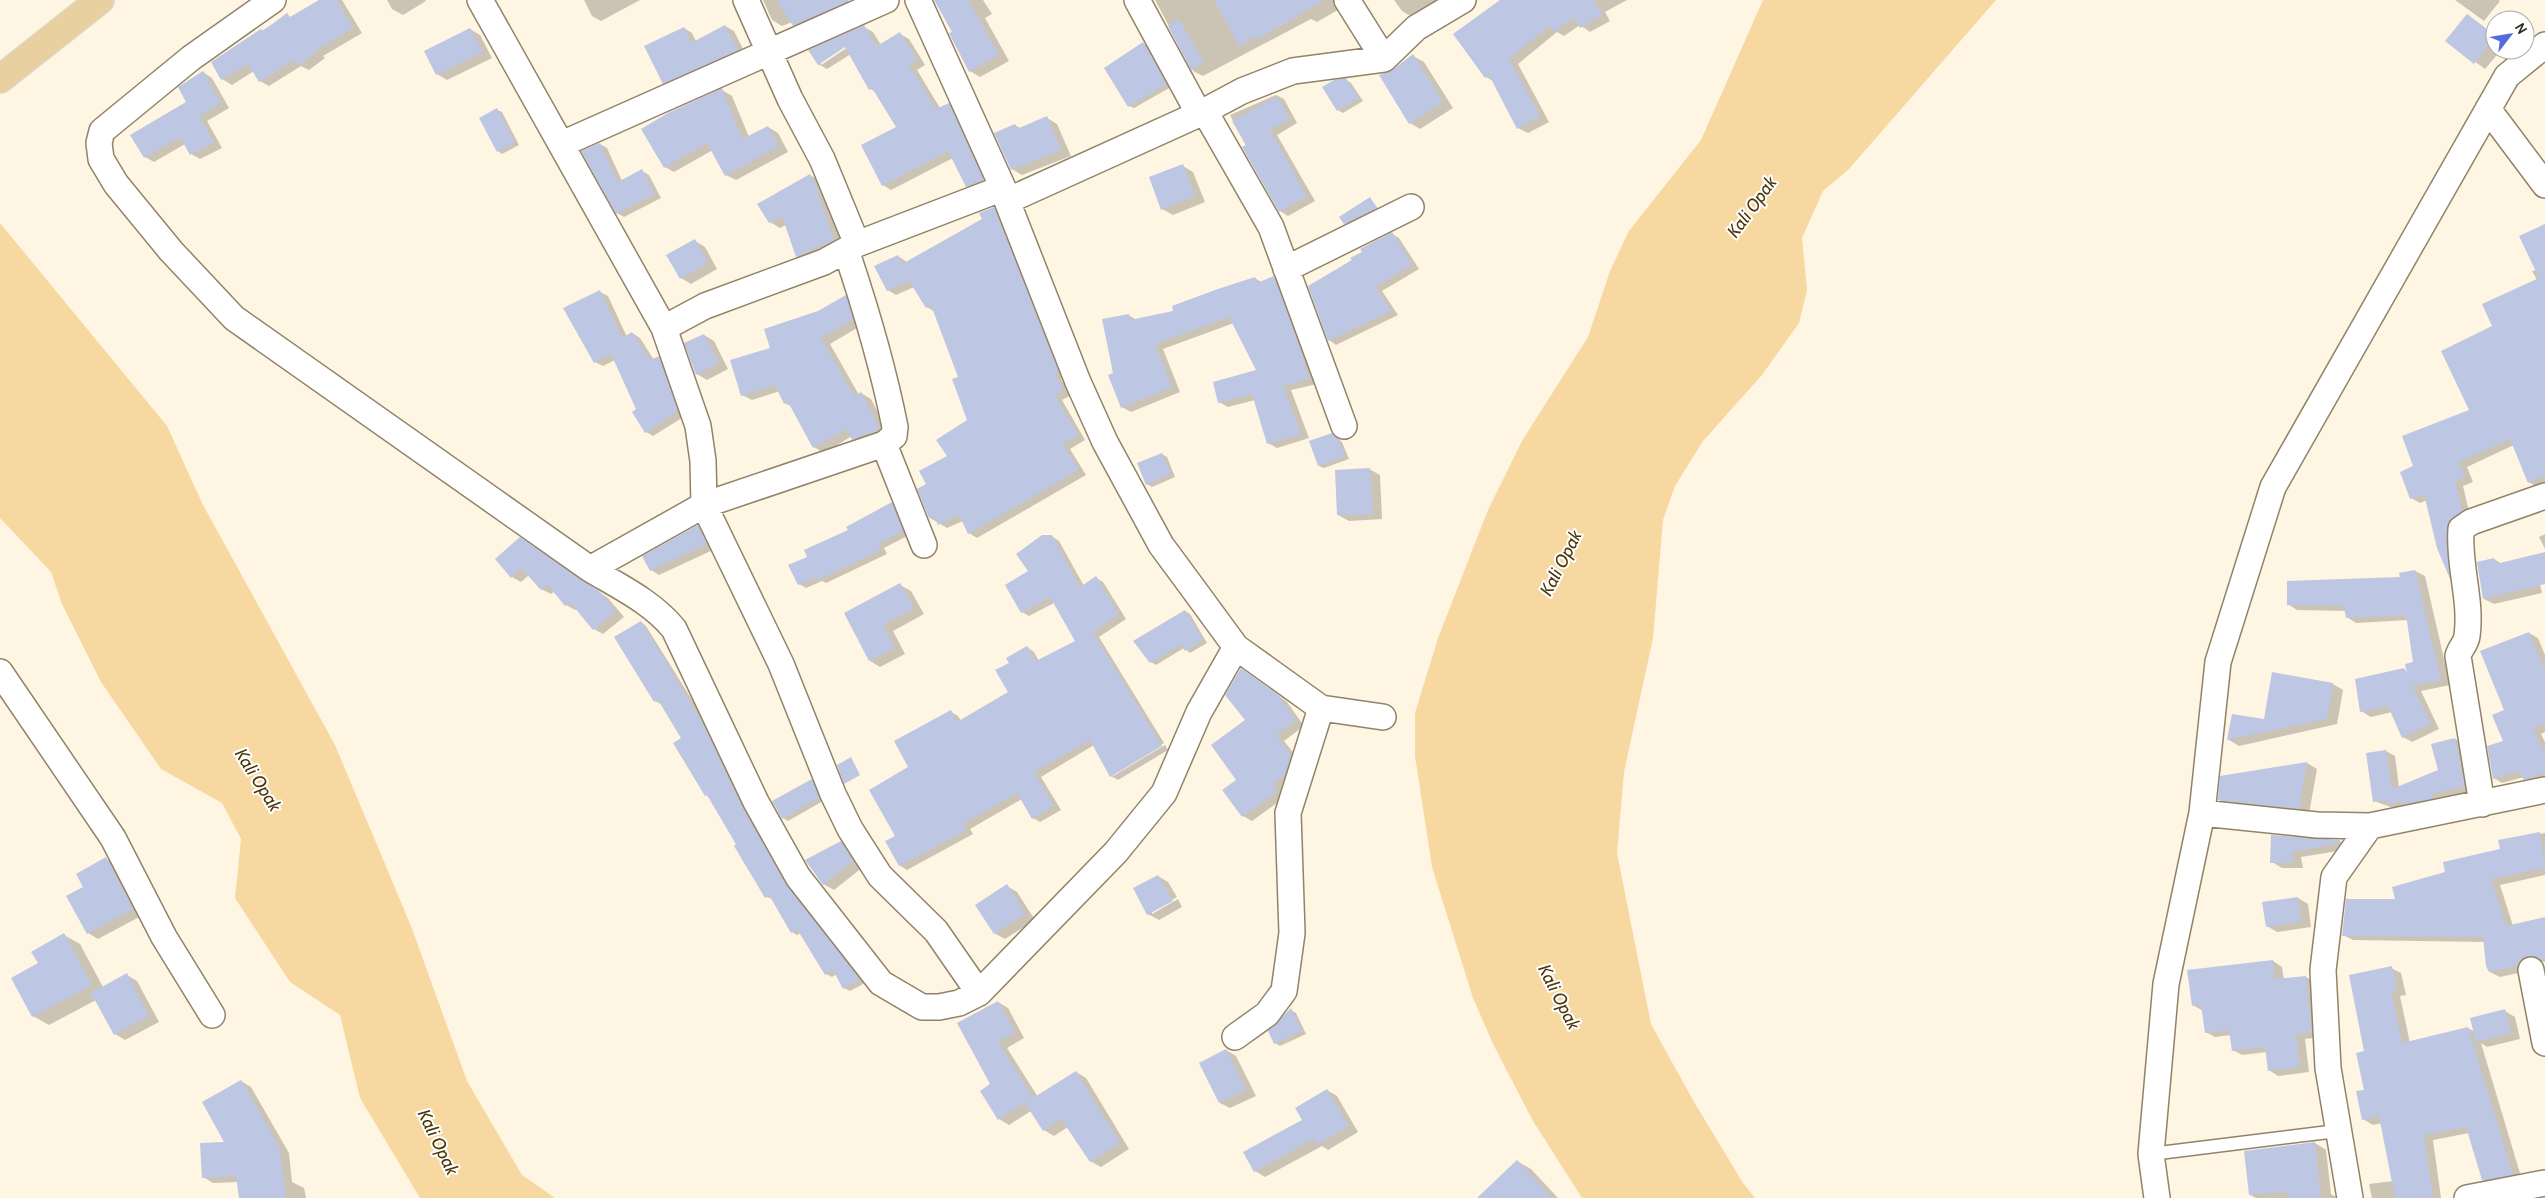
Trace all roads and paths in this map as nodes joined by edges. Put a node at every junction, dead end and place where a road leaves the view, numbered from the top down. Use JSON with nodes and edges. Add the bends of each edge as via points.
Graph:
{"nodes":[{"id":1,"x":100,"y":0,"type":"edge"},
{"id":2,"x":273,"y":0,"type":"edge"},
{"id":3,"x":480,"y":0,"type":"edge"},
{"id":4,"x":746,"y":0,"type":"edge"},
{"id":5,"x":886,"y":0,"type":"edge"},
{"id":6,"x":918,"y":0,"type":"edge"},
{"id":7,"x":1137,"y":0,"type":"edge"},
{"id":8,"x":1347,"y":0,"type":"edge"},
{"id":9,"x":1463,"y":0,"type":"edge"},
{"id":10,"x":2545,"y":45,"type":"edge"},
{"id":11,"x":769,"y":52,"type":"junction"},
{"id":12,"x":1384,"y":59,"type":"junction"},
{"id":13,"x":0,"y":79,"type":"edge"},
{"id":14,"x":2488,"y":109,"type":"junction"},
{"id":15,"x":1202,"y":112,"type":"junction"},
{"id":16,"x":562,"y":144,"type":"junction"},
{"id":17,"x":2545,"y":185,"type":"edge"},
{"id":18,"x":1005,"y":194,"type":"junction"},
{"id":19,"x":1411,"y":207,"type":"dead end"},
{"id":20,"x":851,"y":247,"type":"junction"},
{"id":21,"x":1286,"y":269,"type":"junction"},
{"id":22,"x":664,"y":328,"type":"junction"},
{"id":23,"x":1344,"y":426,"type":"dead end"},
{"id":24,"x":884,"y":444,"type":"junction"},
{"id":25,"x":2545,"y":496,"type":"edge"},
{"id":26,"x":704,"y":505,"type":"junction"},
{"id":27,"x":924,"y":545,"type":"dead end"},
{"id":28,"x":590,"y":569,"type":"junction"},
{"id":29,"x":1236,"y":647,"type":"junction"},
{"id":30,"x":0,"y":672,"type":"edge"},
{"id":31,"x":1321,"y":708,"type":"junction"},
{"id":32,"x":1383,"y":717,"type":"dead end"},
{"id":33,"x":2545,"y":790,"type":"edge"},
{"id":34,"x":2482,"y":804,"type":"junction"},
{"id":35,"x":2202,"y":813,"type":"junction"},
{"id":36,"x":2370,"y":826,"type":"junction"},
{"id":37,"x":2531,"y":970,"type":"dead end"},
{"id":38,"x":979,"y":993,"type":"junction"},
{"id":39,"x":212,"y":1015,"type":"dead end"},
{"id":40,"x":1235,"y":1037,"type":"dead end"},
{"id":41,"x":2545,"y":1043,"type":"edge"},
{"id":42,"x":2337,"y":1131,"type":"junction"},
{"id":43,"x":2151,"y":1154,"type":"junction"},
{"id":44,"x":2545,"y":1183,"type":"edge"},
{"id":45,"x":2157,"y":1198,"type":"edge"},
{"id":46,"x":2350,"y":1198,"type":"edge"},
{"id":47,"x":2467,"y":1198,"type":"edge"}],
"edges":[{"from":1,"to":13,"type":"main road"},
{"from":2,"to":28,"type":"street","via":[[191,58],[102,131],[99,143],[101,159],[116,184],[172,251],[234,318]]},
{"from":3,"to":16,"type":"street"},
{"from":4,"to":11,"type":"street"},
{"from":5,"to":11,"type":"street"},
{"from":6,"to":18,"type":"street"},
{"from":7,"to":15,"type":"street"},
{"from":8,"to":12,"type":"street"},
{"from":9,"to":12,"type":"street","via":[[1416,28]]},
{"from":10,"to":14,"type":"street","via":[[2507,76]]},
{"from":11,"to":16,"type":"street"},
{"from":11,"to":20,"type":"street","via":[[822,159]]},
{"from":12,"to":15,"type":"street","via":[[1293,72],[1242,91]]},
{"from":14,"to":17,"type":"street"},
{"from":14,"to":35,"type":"street","via":[[2273,487],[2218,662]]},
{"from":15,"to":18,"type":"street"},
{"from":15,"to":21,"type":"street","via":[[1271,227]]},
{"from":16,"to":22,"type":"street"},
{"from":18,"to":20,"type":"street"},
{"from":18,"to":29,"type":"street","via":[[1078,382],[1105,442],[1161,544]]},
{"from":19,"to":21,"type":"street"},
{"from":20,"to":22,"type":"street","via":[[824,262],[705,306]]},
{"from":20,"to":24,"type":"street","via":[[895,427],[894,436]]},
{"from":21,"to":23,"type":"street"},
{"from":22,"to":26,"type":"street","via":[[698,426]]},
{"from":24,"to":26,"type":"street"},
{"from":24,"to":27,"type":"street"},
{"from":25,"to":34,"type":"street","via":[[2471,522],[2462,529],[2460,538],[2469,611],[2467,637],[2458,656]]},
{"from":26,"to":28,"type":"street"},
{"from":26,"to":38,"type":"street","via":[[781,664],[850,829],[880,876],[936,931]]},
{"from":28,"to":38,"type":"street","via":[[648,603],[674,629],[756,802],[798,877],[881,983],[922,1007],[959,1003]]},
{"from":29,"to":31,"type":"street"},
{"from":29,"to":38,"type":"street","via":[[1198,712],[1164,793],[1116,852]]},
{"from":30,"to":39,"type":"street","via":[[113,838],[164,937]]},
{"from":31,"to":32,"type":"street"},
{"from":31,"to":40,"type":"street","via":[[1288,813],[1292,932],[1284,991],[1266,1014]]},
{"from":33,"to":34,"type":"street"},
{"from":34,"to":36,"type":"street"},
{"from":35,"to":36,"type":"street","via":[[2317,825]]},
{"from":35,"to":43,"type":"street","via":[[2166,984]]},
{"from":36,"to":42,"type":"street","via":[[2334,877],[2323,970],[2328,1068]]},
{"from":37,"to":41,"type":"street"},
{"from":42,"to":43,"type":"lane"},
{"from":42,"to":46,"type":"street"},
{"from":43,"to":45,"type":"street"},
{"from":44,"to":47,"type":"street"}]}
